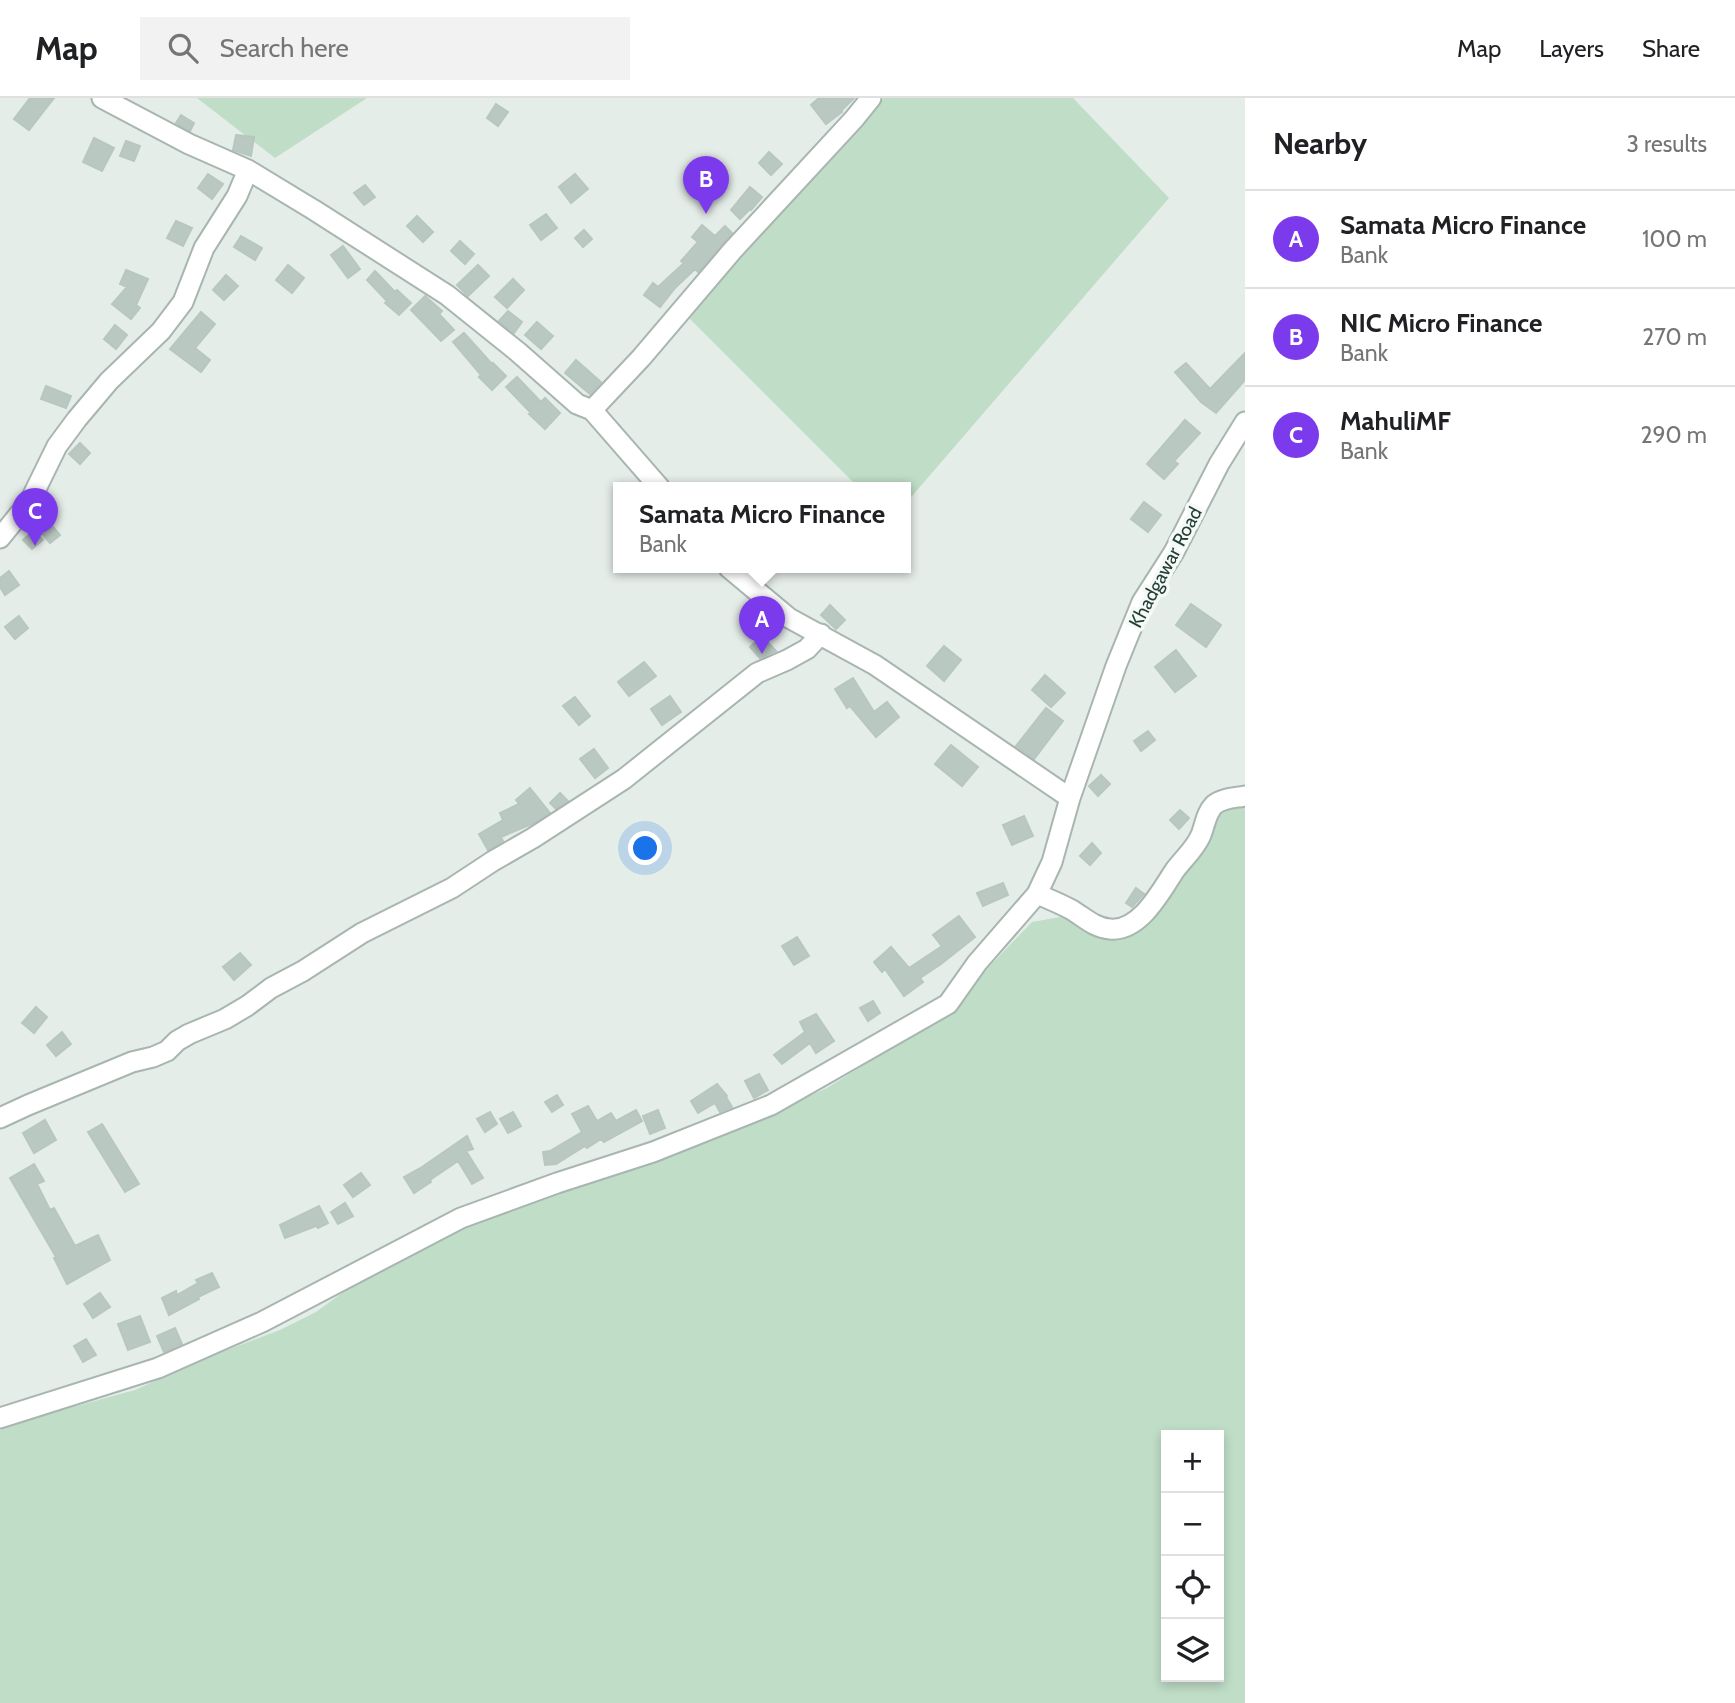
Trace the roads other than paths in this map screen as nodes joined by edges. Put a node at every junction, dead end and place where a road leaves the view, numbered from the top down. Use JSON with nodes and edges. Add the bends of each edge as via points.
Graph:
{"nodes":[{"id":1,"x":102,"y":98,"type":"edge"},
{"id":2,"x":871,"y":98,"type":"edge"},
{"id":3,"x":247,"y":170,"type":"junction"},
{"id":4,"x":592,"y":410,"type":"junction"},
{"id":5,"x":1245,"y":422,"type":"edge"},
{"id":6,"x":655,"y":482,"type":"edge"},
{"id":7,"x":0,"y":538,"type":"edge"},
{"id":8,"x":735,"y":573,"type":"edge"},
{"id":9,"x":821,"y":634,"type":"junction"},
{"id":10,"x":1245,"y":796,"type":"edge"},
{"id":11,"x":1070,"y":798,"type":"junction"},
{"id":12,"x":1037,"y":894,"type":"junction"},
{"id":13,"x":0,"y":1118,"type":"edge"},
{"id":14,"x":0,"y":1418,"type":"edge"}],
"edges":[{"from":1,"to":3,"type":"street"},
{"from":2,"to":4,"type":"street"},
{"from":3,"to":4,"type":"street","via":[[447,295],[577,404]]},
{"from":3,"to":7,"type":"street","via":[[237,196],[204,248],[183,302],[76,419],[30,500]]},
{"from":4,"to":6,"type":"street"},
{"from":5,"to":11,"type":"street","name":"Khadgawar Road","via":[[1142,602]]},
{"from":8,"to":9,"type":"street","via":[[789,618]]},
{"from":9,"to":11,"type":"street","via":[[875,665]]},
{"from":9,"to":13,"type":"street","via":[[807,649],[757,673],[624,779],[452,888],[362,933],[167,1051]]},
{"from":10,"to":12,"type":"street","via":[[1214,805],[1193,849],[1154,901],[1121,929],[1095,925]]},
{"from":11,"to":12,"type":"street","name":"Khadgawar Road","via":[[1052,862]]},
{"from":12,"to":14,"type":"street","name":"Khadgawar Road","via":[[948,1004],[771,1105],[653,1152],[461,1218],[262,1322],[158,1368]]}]}
